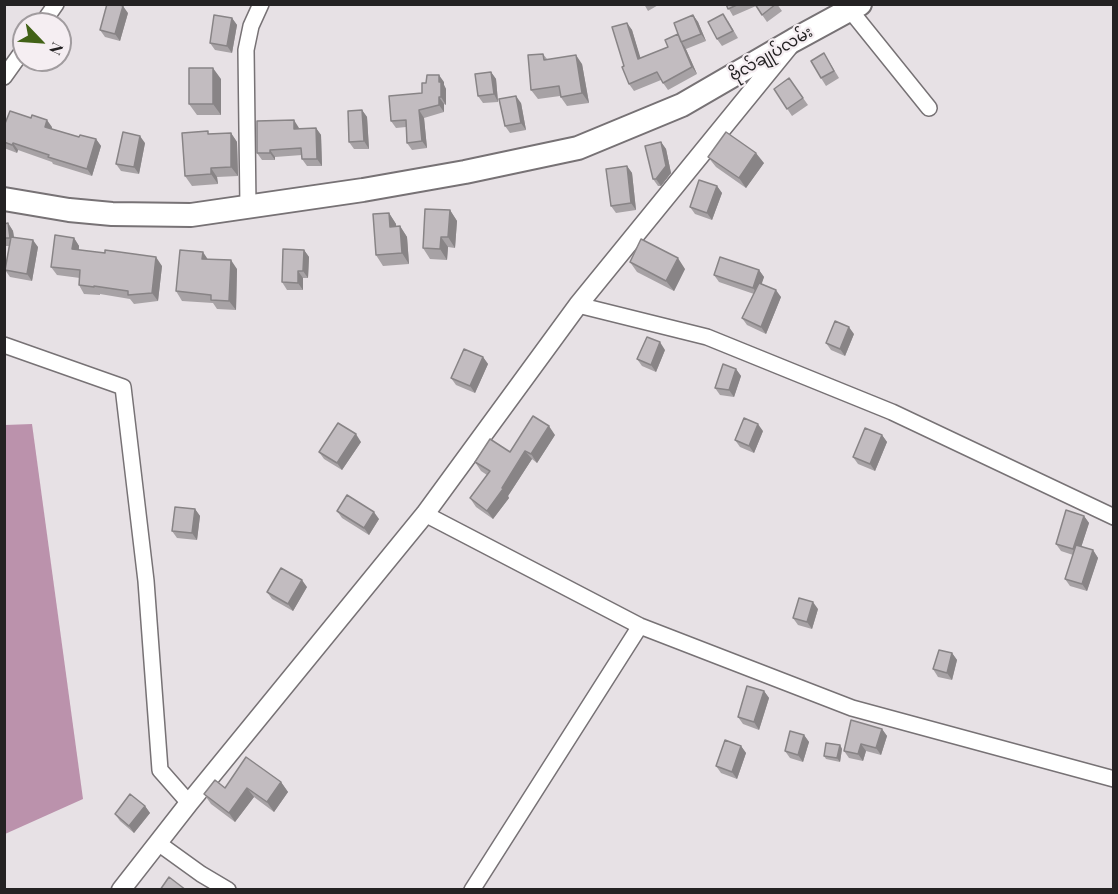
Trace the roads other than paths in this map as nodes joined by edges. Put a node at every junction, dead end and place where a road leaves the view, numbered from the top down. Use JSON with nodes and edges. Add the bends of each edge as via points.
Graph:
{"nodes":[{"id":1,"x":261,"y":4,"type":"edge"},
{"id":2,"x":855,"y":7,"type":"edge"},
{"id":3,"x":794,"y":40,"type":"junction"},
{"id":4,"x":928,"y":108,"type":"dead end"},
{"id":5,"x":4,"y":199,"type":"edge"},
{"id":6,"x":248,"y":207,"type":"junction"},
{"id":7,"x":578,"y":305,"type":"junction"},
{"id":8,"x":4,"y":345,"type":"edge"},
{"id":9,"x":425,"y":514,"type":"junction"},
{"id":10,"x":1113,"y":517,"type":"edge"},
{"id":11,"x":640,"y":626,"type":"junction"},
{"id":12,"x":1113,"y":779,"type":"edge"},
{"id":13,"x":189,"y":803,"type":"junction"},
{"id":14,"x":158,"y":843,"type":"junction"},
{"id":15,"x":121,"y":890,"type":"edge"},
{"id":16,"x":228,"y":890,"type":"edge"},
{"id":17,"x":472,"y":890,"type":"edge"}],
"edges":[{"from":1,"to":6,"type":"street","via":[[246,50]]},
{"from":2,"to":3,"type":"main road","name":"ဗိုလ်ချုပ်လမ်း"},
{"from":2,"to":4,"type":"street"},
{"from":3,"to":6,"type":"main road","name":"ဗိုလ်ချုပ်လမ်း","via":[[682,105],[578,147],[465,172]]},
{"from":3,"to":7,"type":"street"},
{"from":5,"to":6,"type":"main road","name":"ဗိုလ်ချုပ်လမ်း","via":[[112,214],[191,215]]},
{"from":7,"to":9,"type":"street"},
{"from":7,"to":10,"type":"street","via":[[707,337],[892,412]]},
{"from":8,"to":13,"type":"street","via":[[123,387],[146,581],[160,770]]},
{"from":9,"to":11,"type":"street"},
{"from":9,"to":13,"type":"street"},
{"from":11,"to":12,"type":"street","via":[[852,708]]},
{"from":11,"to":17,"type":"street"},
{"from":13,"to":14,"type":"street"},
{"from":14,"to":15,"type":"street"},
{"from":14,"to":16,"type":"street"}]}
